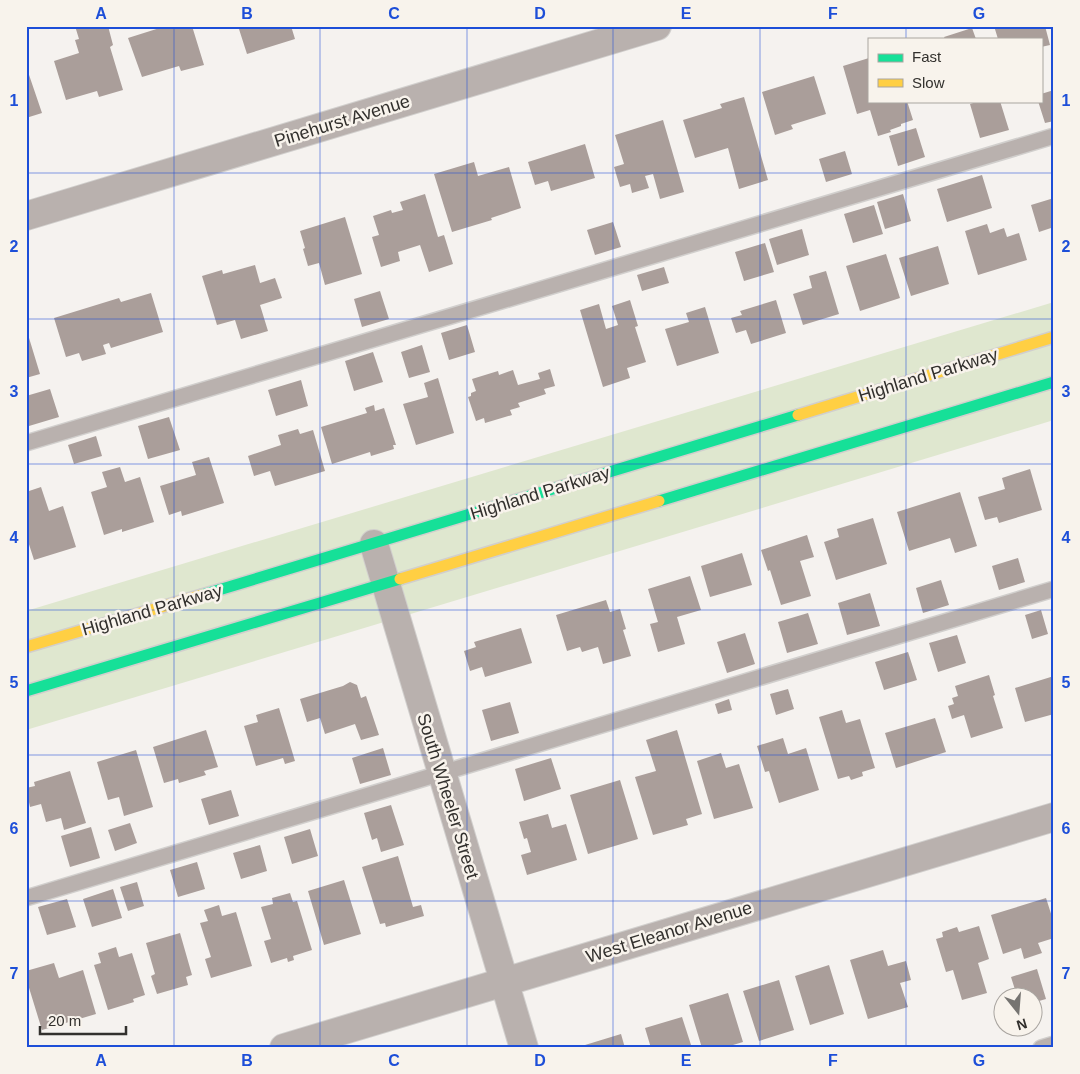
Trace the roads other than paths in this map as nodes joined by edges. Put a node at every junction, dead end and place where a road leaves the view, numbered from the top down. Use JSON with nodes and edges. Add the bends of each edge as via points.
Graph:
{"nodes":[{"id":1,"x":657,"y":26,"type":"edge"},
{"id":2,"x":1054,"y":136,"type":"edge"},
{"id":3,"x":26,"y":216,"type":"edge"},
{"id":4,"x":1054,"y":337,"type":"edge"},
{"id":5,"x":1054,"y":382,"type":"edge"},
{"id":6,"x":26,"y":443,"type":"edge"},
{"id":7,"x":374,"y":544,"type":"junction"},
{"id":8,"x":386,"y":583,"type":"junction"},
{"id":9,"x":1054,"y":588,"type":"edge"},
{"id":10,"x":26,"y":647,"type":"edge"},
{"id":11,"x":26,"y":691,"type":"edge"},
{"id":12,"x":442,"y":773,"type":"junction"},
{"id":13,"x":1054,"y":817,"type":"edge"},
{"id":14,"x":26,"y":898,"type":"edge"},
{"id":15,"x":504,"y":982,"type":"junction"},
{"id":16,"x":1054,"y":1044,"type":"edge"},
{"id":17,"x":284,"y":1048,"type":"edge"},
{"id":18,"x":524,"y":1048,"type":"edge"},
{"id":19,"x":1041,"y":1048,"type":"edge"}],
"edges":[{"from":1,"to":3,"type":"street","name":"Pinehurst Avenue"},
{"from":2,"to":6,"type":"lane"},
{"from":4,"to":7,"type":"street","name":"Highland Parkway"},
{"from":5,"to":8,"type":"street"},
{"from":7,"to":8,"type":"street","name":"South Wheeler Street"},
{"from":7,"to":10,"type":"street","name":"Highland Parkway"},
{"from":8,"to":11,"type":"street"},
{"from":8,"to":12,"type":"street","name":"South Wheeler Street"},
{"from":9,"to":12,"type":"lane"},
{"from":12,"to":14,"type":"lane"},
{"from":12,"to":15,"type":"street","name":"South Wheeler Street"},
{"from":13,"to":15,"type":"street","name":"West Eleanor Avenue"},
{"from":15,"to":17,"type":"street","name":"West Eleanor Avenue"},
{"from":15,"to":18,"type":"street","name":"South Wheeler Street"},
{"from":16,"to":19,"type":"lane"}]}
